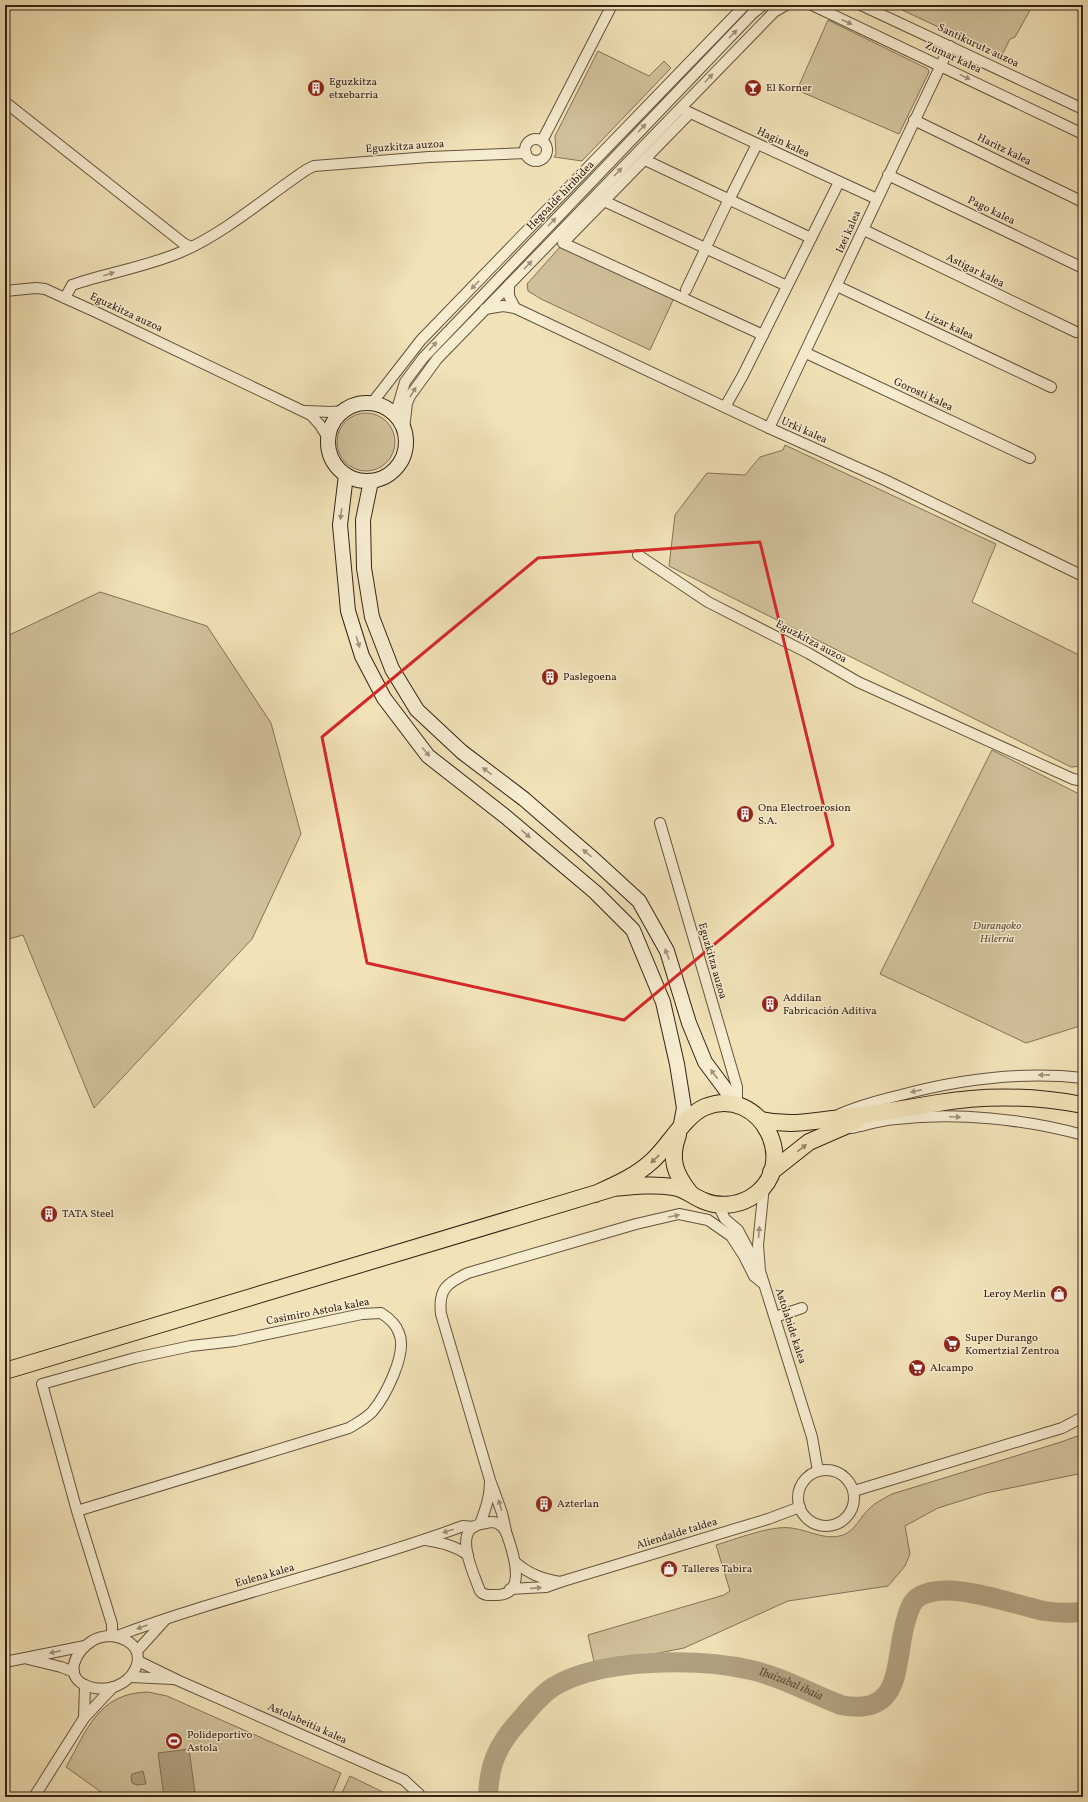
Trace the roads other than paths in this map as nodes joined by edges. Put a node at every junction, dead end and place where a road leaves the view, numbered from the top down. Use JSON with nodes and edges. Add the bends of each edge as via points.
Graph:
{"nodes":[{"id":1,"x":612,"y":5,"type":"edge"},
{"id":2,"x":745,"y":5,"type":"edge"},
{"id":3,"x":763,"y":5,"type":"edge"},
{"id":4,"x":786,"y":5,"type":"edge"},
{"id":5,"x":812,"y":5,"type":"edge"},
{"id":6,"x":861,"y":5,"type":"edge"},
{"id":7,"x":950,"y":46,"type":"junction"},
{"id":8,"x":940,"y":65,"type":"junction"},
{"id":9,"x":5,"y":102,"type":"edge"},
{"id":10,"x":680,"y":108,"type":"junction"},
{"id":11,"x":1083,"y":109,"type":"edge"},
{"id":12,"x":690,"y":113,"type":"junction"},
{"id":13,"x":914,"y":120,"type":"junction"},
{"id":14,"x":1083,"y":134,"type":"edge"},
{"id":15,"x":542,"y":141,"type":"junction"},
{"id":16,"x":757,"y":144,"type":"junction"},
{"id":17,"x":526,"y":152,"type":"junction"},
{"id":18,"x":644,"y":160,"type":"junction"},
{"id":19,"x":888,"y":175,"type":"junction"},
{"id":20,"x":839,"y":182,"type":"junction"},
{"id":21,"x":730,"y":197,"type":"junction"},
{"id":22,"x":876,"y":199,"type":"junction"},
{"id":23,"x":604,"y":201,"type":"junction"},
{"id":24,"x":1083,"y":202,"type":"edge"},
{"id":25,"x":864,"y":230,"type":"junction"},
{"id":26,"x":811,"y":238,"type":"junction"},
{"id":27,"x":707,"y":245,"type":"junction"},
{"id":28,"x":191,"y":247,"type":"junction"},
{"id":29,"x":1083,"y":268,"type":"edge"},
{"id":30,"x":510,"y":284,"type":"junction"},
{"id":31,"x":787,"y":286,"type":"junction"},
{"id":32,"x":837,"y":286,"type":"junction"},
{"id":33,"x":686,"y":290,"type":"dead end"},
{"id":34,"x":5,"y":291,"type":"edge"},
{"id":35,"x":65,"y":298,"type":"junction"},
{"id":36,"x":486,"y":308,"type":"junction"},
{"id":37,"x":515,"y":308,"type":"junction"},
{"id":38,"x":1076,"y":332,"type":"dead end"},
{"id":39,"x":763,"y":334,"type":"junction"},
{"id":40,"x":806,"y":353,"type":"junction"},
{"id":41,"x":1051,"y":387,"type":"dead end"},
{"id":42,"x":372,"y":404,"type":"junction"},
{"id":43,"x":725,"y":407,"type":"junction"},
{"id":44,"x":303,"y":411,"type":"junction"},
{"id":45,"x":344,"y":411,"type":"junction"},
{"id":46,"x":395,"y":416,"type":"junction"},
{"id":47,"x":769,"y":428,"type":"junction"},
{"id":48,"x":404,"y":429,"type":"junction"},
{"id":49,"x":328,"y":438,"type":"junction"},
{"id":50,"x":1030,"y":458,"type":"dead end"},
{"id":51,"x":346,"y":475,"type":"junction"},
{"id":52,"x":371,"y":481,"type":"junction"},
{"id":53,"x":638,"y":555,"type":"dead end"},
{"id":54,"x":1083,"y":576,"type":"edge"},
{"id":55,"x":1083,"y":781,"type":"edge"},
{"id":56,"x":660,"y":823,"type":"dead end"},
{"id":57,"x":1083,"y":1078,"type":"edge"},
{"id":58,"x":738,"y":1105,"type":"junction"},
{"id":59,"x":1083,"y":1105,"type":"edge"},
{"id":60,"x":761,"y":1120,"type":"junction"},
{"id":61,"x":831,"y":1125,"type":"junction"},
{"id":62,"x":680,"y":1129,"type":"junction"},
{"id":63,"x":1083,"y":1135,"type":"edge"},
{"id":64,"x":767,"y":1179,"type":"junction"},
{"id":65,"x":690,"y":1192,"type":"junction"},
{"id":66,"x":595,"y":1194,"type":"junction"},
{"id":67,"x":718,"y":1205,"type":"junction"},
{"id":68,"x":760,"y":1271,"type":"junction"},
{"id":69,"x":764,"y":1284,"type":"junction"},
{"id":70,"x":802,"y":1308,"type":"dead end"},
{"id":71,"x":775,"y":1318,"type":"junction"},
{"id":72,"x":5,"y":1371,"type":"edge"},
{"id":73,"x":1083,"y":1417,"type":"edge"},
{"id":74,"x":818,"y":1471,"type":"junction"},
{"id":75,"x":490,"y":1480,"type":"junction"},
{"id":76,"x":854,"y":1491,"type":"junction"},
{"id":77,"x":800,"y":1507,"type":"junction"},
{"id":78,"x":77,"y":1511,"type":"junction"},
{"id":79,"x":477,"y":1526,"type":"junction"},
{"id":80,"x":506,"y":1531,"type":"junction"},
{"id":81,"x":423,"y":1540,"type":"junction"},
{"id":82,"x":468,"y":1556,"type":"junction"},
{"id":83,"x":515,"y":1562,"type":"junction"},
{"id":84,"x":560,"y":1582,"type":"junction"},
{"id":85,"x":510,"y":1589,"type":"junction"},
{"id":86,"x":108,"y":1611,"type":"junction"},
{"id":87,"x":168,"y":1618,"type":"junction"},
{"id":88,"x":115,"y":1636,"type":"junction"},
{"id":89,"x":100,"y":1637,"type":"junction"},
{"id":90,"x":85,"y":1646,"type":"junction"},
{"id":91,"x":137,"y":1656,"type":"junction"},
{"id":92,"x":24,"y":1658,"type":"junction"},
{"id":93,"x":5,"y":1662,"type":"edge"},
{"id":94,"x":74,"y":1672,"type":"junction"},
{"id":95,"x":131,"y":1677,"type":"junction"},
{"id":96,"x":177,"y":1680,"type":"junction"},
{"id":97,"x":84,"y":1685,"type":"junction"},
{"id":98,"x":114,"y":1687,"type":"junction"},
{"id":99,"x":84,"y":1718,"type":"junction"},
{"id":100,"x":34,"y":1797,"type":"edge"},
{"id":101,"x":421,"y":1797,"type":"edge"}],
"edges":[{"from":1,"to":15,"type":"street","name":"Eguzkitza auzoa"},
{"from":2,"to":42,"type":"street","one_way":true,"via":[[421,340]]},
{"from":46,"to":3,"type":"street","name":"Hegoalde hiribidea","one_way":true,"via":[[405,382],[423,358]]},
{"from":10,"to":4,"type":"street","one_way":true,"via":[[774,12]]},
{"from":5,"to":8,"type":"street","name":"Zumar kalea","one_way":true},
{"from":6,"to":7,"type":"street","name":"Santikurutz auzoa"},
{"from":7,"to":8,"type":"street","name":"Izei kalea"},
{"from":7,"to":11,"type":"street","name":"Santikurutz auzoa"},
{"from":8,"to":13,"type":"street","name":"Izei kalea"},
{"from":8,"to":14,"type":"street","name":"Zumar kalea","one_way":true},
{"from":9,"to":28,"type":"street"},
{"from":10,"to":12,"type":"street","name":"Hagin kalea"},
{"from":30,"to":10,"type":"street","one_way":true},
{"from":12,"to":16,"type":"street","name":"Hagin kalea"},
{"from":12,"to":18,"type":"street"},
{"from":13,"to":19,"type":"street","name":"Izei kalea"},
{"from":13,"to":24,"type":"street","name":"Haritz kalea"},
{"from":15,"to":17,"type":"street","via":[[535,140],[529,143]]},
{"from":15,"to":17,"type":"street","name":"Eguzkitza auzoa","via":[[547,150],[542,159],[532,160]]},
{"from":16,"to":20,"type":"street","name":"Hagin kalea"},
{"from":16,"to":21,"type":"street"},
{"from":17,"to":28,"type":"street","name":"Eguzkitza auzoa","via":[[314,166]]},
{"from":18,"to":21,"type":"street"},
{"from":18,"to":23,"type":"street"},
{"from":19,"to":22,"type":"street","name":"Izei kalea"},
{"from":19,"to":29,"type":"street","name":"Pago kalea"},
{"from":20,"to":22,"type":"street","name":"Hagin kalea"},
{"from":20,"to":26,"type":"street"},
{"from":21,"to":26,"type":"street"},
{"from":21,"to":27,"type":"street"},
{"from":22,"to":25,"type":"street","name":"Izei kalea"},
{"from":23,"to":27,"type":"street"},
{"from":23,"to":39,"type":"street","via":[[563,243]]},
{"from":25,"to":32,"type":"street","name":"Izei kalea"},
{"from":25,"to":38,"type":"street","name":"Astigar kalea"},
{"from":26,"to":31,"type":"street"},
{"from":27,"to":31,"type":"street"},
{"from":27,"to":33,"type":"street"},
{"from":35,"to":28,"type":"street","name":"Eguzkitza auzoa","one_way":true,"via":[[72,285]]},
{"from":30,"to":36,"type":"street"},
{"from":30,"to":37,"type":"street","via":[[509,296]]},
{"from":31,"to":39,"type":"street"},
{"from":32,"to":40,"type":"street","name":"Izei kalea"},
{"from":32,"to":41,"type":"street","name":"Lizar kalea"},
{"from":34,"to":35,"type":"street","via":[[36,288]]},
{"from":35,"to":44,"type":"street","name":"Eguzkitza auzoa"},
{"from":36,"to":37,"type":"street"},
{"from":48,"to":36,"type":"street","one_way":true,"via":[[407,403],[424,375],[461,332]]},
{"from":37,"to":43,"type":"street","name":"Urki kalea"},
{"from":39,"to":43,"type":"street"},
{"from":40,"to":47,"type":"street","name":"Izei kalea"},
{"from":40,"to":50,"type":"street","name":"Gorosti kalea"},
{"from":42,"to":45,"type":"main road","via":[[352,406]]},
{"from":42,"to":46,"type":"main road","via":[[384,408]]},
{"from":43,"to":47,"type":"street","name":"Urki kalea"},
{"from":44,"to":45,"type":"street"},
{"from":44,"to":49,"type":"street","via":[[311,415]]},
{"from":45,"to":49,"type":"main road","via":[[336,418]]},
{"from":46,"to":48,"type":"main road"},
{"from":47,"to":54,"type":"street","name":"Urki kalea","via":[[885,480]]},
{"from":48,"to":52,"type":"main road","via":[[405,447],[400,463],[387,475]]},
{"from":49,"to":51,"type":"main road","via":[[332,459]]},
{"from":51,"to":52,"type":"main road","via":[[362,481]]},
{"from":51,"to":62,"type":"main road","one_way":true,"via":[[340,525],[348,611],[362,656],[384,698],[428,756],[595,892],[633,930],[663,1002],[684,1108]]},
{"from":58,"to":52,"type":"main road","one_way":true,"via":[[705,1062],[689,1023],[667,951],[639,901],[591,856],[462,752],[417,710],[392,669],[372,617],[364,568],[363,520]]},
{"from":53,"to":55,"type":"street","name":"Eguzkitza auzoa","via":[[708,602],[808,653],[858,682],[1073,779]]},
{"from":56,"to":58,"type":"street","name":"Eguzkitza auzoa","via":[[737,1088]]},
{"from":57,"to":61,"type":"street","one_way":true,"via":[[1056,1075],[996,1076],[954,1083],[859,1106]]},
{"from":58,"to":60,"type":"main road"},
{"from":58,"to":62,"type":"main road","via":[[704,1107],[690,1116]]},
{"from":59,"to":61,"type":"main road","via":[[1060,1100],[994,1097],[873,1114]]},
{"from":60,"to":61,"type":"main road"},
{"from":60,"to":64,"type":"main road","via":[[774,1144],[774,1159]]},
{"from":61,"to":63,"type":"street","one_way":true,"via":[[950,1117],[1011,1121]]},
{"from":64,"to":61,"type":"main road","one_way":true},
{"from":62,"to":65,"type":"main road","via":[[674,1146],[674,1163],[680,1179]]},
{"from":62,"to":66,"type":"main road","one_way":true,"via":[[652,1162],[634,1175]]},
{"from":64,"to":67,"type":"main road","via":[[751,1198],[735,1204]]},
{"from":68,"to":64,"type":"street","name":"Astolabide kalea","one_way":true,"via":[[758,1245]]},
{"from":65,"to":66,"type":"main road","via":[[676,1187],[652,1185],[614,1188]]},
{"from":65,"to":67,"type":"main road","via":[[703,1201]]},
{"from":66,"to":72,"type":"main road"},
{"from":67,"to":68,"type":"street","via":[[725,1219],[738,1230]]},
{"from":68,"to":69,"type":"street","name":"Astolabide kalea"},
{"from":69,"to":71,"type":"street","name":"Astolabide kalea"},
{"from":75,"to":69,"type":"street","name":"Aliendalde taldea","one_way":true,"via":[[441,1314],[443,1291],[450,1282],[468,1272],[679,1214],[708,1220],[731,1236],[754,1276]]},
{"from":70,"to":71,"type":"street"},
{"from":71,"to":74,"type":"street","name":"Astolabide kalea","via":[[812,1437]]},
{"from":73,"to":76,"type":"street","via":[[1062,1428]]},
{"from":74,"to":76,"type":"street","via":[[836,1471],[850,1482]]},
{"from":74,"to":77,"type":"street","via":[[804,1481],[798,1498]]},
{"from":75,"to":79,"type":"street","name":"Aliendalde taldea","via":[[490,1494]]},
{"from":80,"to":75,"type":"street","name":"Aliendalde taldea","one_way":true},
{"from":76,"to":77,"type":"street","via":[[852,1510],[839,1523],[830,1526],[816,1524],[804,1515]]},
{"from":77,"to":84,"type":"street","name":"Aliendalde taldea","via":[[768,1520]]},
{"from":78,"to":78,"type":"street","name":"Casimiro Astola kalea","via":[[42,1384],[135,1358],[191,1346],[235,1341],[362,1314],[381,1313],[391,1320],[400,1334],[402,1348],[398,1366],[382,1396],[372,1412],[349,1428]]},
{"from":78,"to":86,"type":"street","name":"Casimiro Astola kalea"},
{"from":79,"to":80,"type":"street","via":[[491,1522],[501,1525]]},
{"from":79,"to":81,"type":"street","one_way":true,"via":[[463,1526]]},
{"from":79,"to":82,"type":"street","name":"Aliendalde taldea","via":[[468,1533]]},
{"from":80,"to":83,"type":"street","name":"Aliendalde taldea"},
{"from":81,"to":82,"type":"street","via":[[445,1543],[458,1548]]},
{"from":81,"to":87,"type":"street","name":"Eulena kalea"},
{"from":82,"to":85,"type":"street","name":"Aliendalde taldea","via":[[482,1593],[498,1595],[505,1594]]},
{"from":83,"to":84,"type":"street","via":[[533,1575]]},
{"from":83,"to":85,"type":"street","name":"Aliendalde taldea","via":[[516,1578]]},
{"from":85,"to":84,"type":"street","name":"Aliendalde taldea","one_way":true,"via":[[546,1587]]},
{"from":86,"to":88,"type":"street","name":"Casimiro Astola kalea"},
{"from":86,"to":89,"type":"street"},
{"from":87,"to":88,"type":"street","name":"Eulena kalea","one_way":true},
{"from":87,"to":91,"type":"street"},
{"from":88,"to":89,"type":"street"},
{"from":88,"to":91,"type":"street","via":[[126,1639]]},
{"from":89,"to":90,"type":"street"},
{"from":90,"to":92,"type":"street","one_way":true},
{"from":90,"to":94,"type":"street","via":[[74,1661]]},
{"from":91,"to":95,"type":"street","via":[[136,1669]]},
{"from":91,"to":96,"type":"street","name":"Astolabeitia kalea"},
{"from":92,"to":93,"type":"street"},
{"from":92,"to":94,"type":"street"},
{"from":94,"to":97,"type":"street"},
{"from":95,"to":96,"type":"street","name":"Astolabeitia kalea"},
{"from":95,"to":98,"type":"street"},
{"from":96,"to":101,"type":"street","name":"Astolabeitia kalea","via":[[404,1780]]},
{"from":97,"to":98,"type":"street","via":[[103,1689]]},
{"from":97,"to":99,"type":"street"},
{"from":98,"to":99,"type":"street"},
{"from":99,"to":100,"type":"street"}]}
